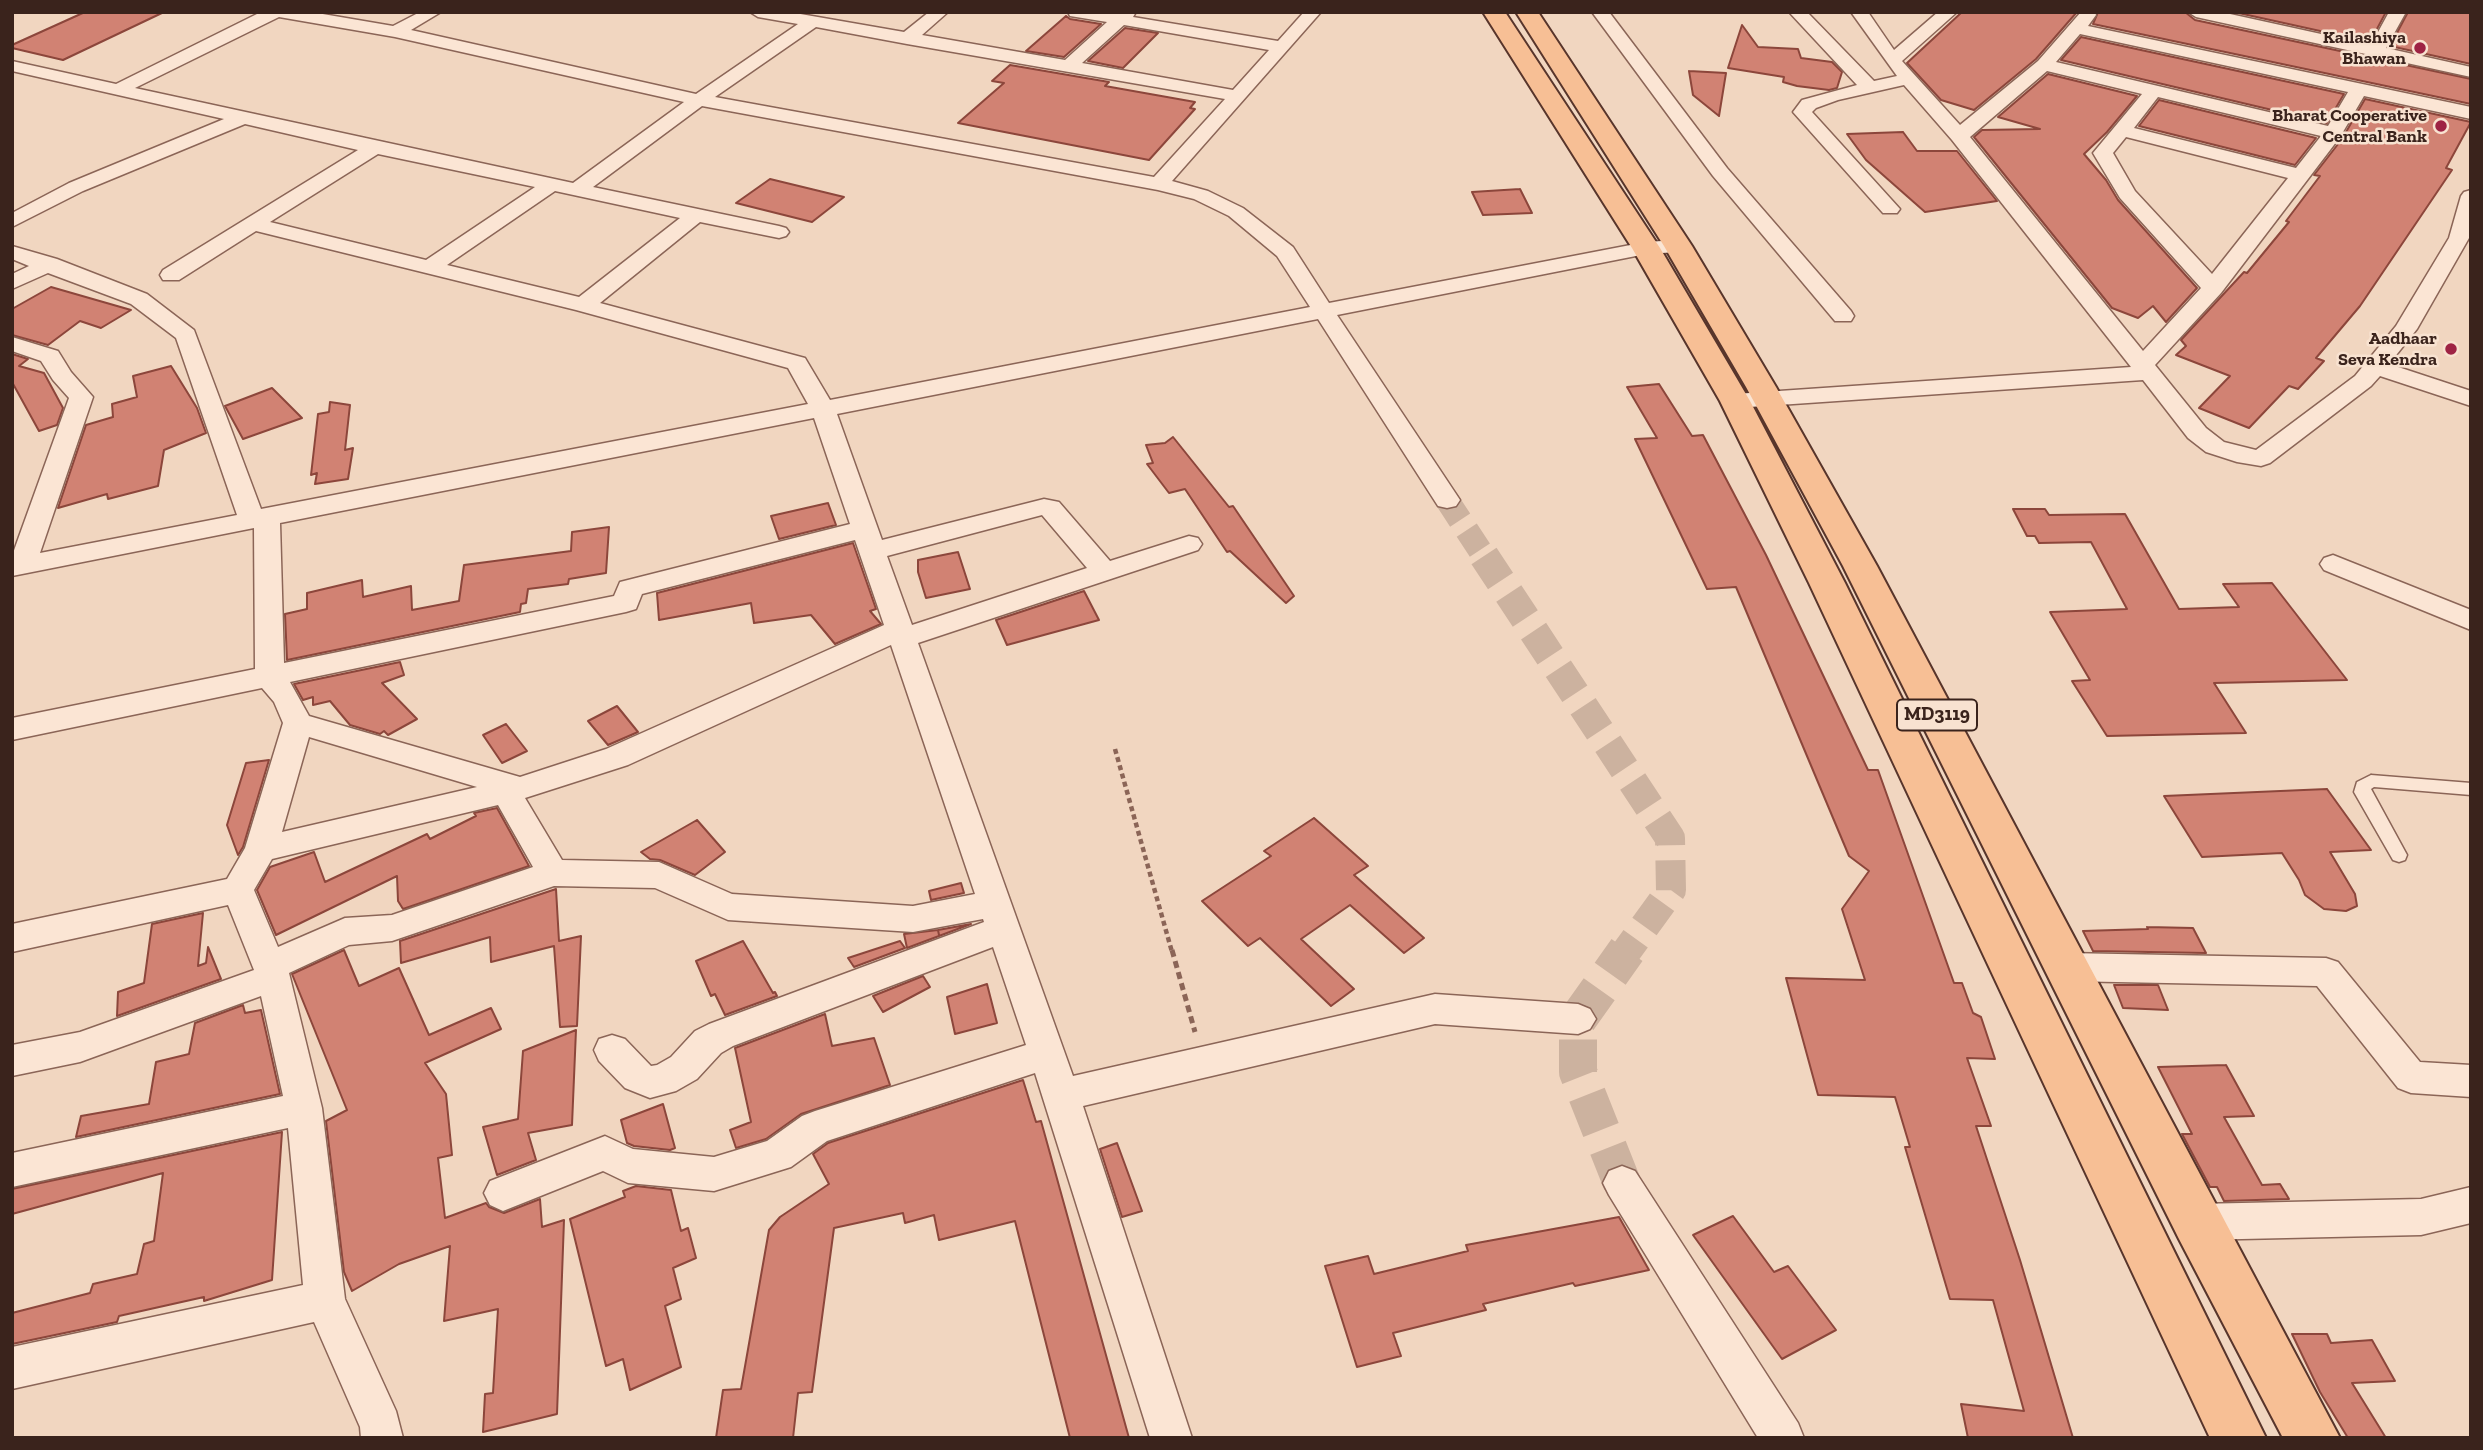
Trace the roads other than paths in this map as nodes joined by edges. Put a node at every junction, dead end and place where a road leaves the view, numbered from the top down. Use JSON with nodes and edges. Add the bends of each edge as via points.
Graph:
{"nodes":[{"id":1,"x":275,"y":12,"type":"edge"},
{"id":2,"x":281,"y":12,"type":"edge"},
{"id":3,"x":433,"y":12,"type":"edge"},
{"id":4,"x":758,"y":12,"type":"edge"},
{"id":5,"x":940,"y":12,"type":"edge"},
{"id":6,"x":1076,"y":12,"type":"edge"},
{"id":7,"x":1313,"y":12,"type":"edge"},
{"id":8,"x":1494,"y":12,"type":"edge"},
{"id":9,"x":1527,"y":12,"type":"edge"},
{"id":10,"x":1600,"y":12,"type":"edge"},
{"id":11,"x":1797,"y":12,"type":"edge"},
{"id":12,"x":1859,"y":12,"type":"edge"},
{"id":13,"x":1949,"y":12,"type":"edge"},
{"id":14,"x":2091,"y":12,"type":"edge"},
{"id":15,"x":2196,"y":12,"type":"edge"},
{"id":16,"x":2399,"y":12,"type":"edge"},
{"id":17,"x":1124,"y":16,"type":"edge"},
{"id":18,"x":2270,"y":20,"type":"edge"},
{"id":19,"x":812,"y":22,"type":"junction"},
{"id":20,"x":2074,"y":28,"type":"junction"},
{"id":21,"x":395,"y":32,"type":"junction"},
{"id":22,"x":907,"y":39,"type":"junction"},
{"id":23,"x":1283,"y":47,"type":"junction"},
{"id":24,"x":2376,"y":51,"type":"junction"},
{"id":25,"x":1892,"y":60,"type":"junction"},
{"id":26,"x":2044,"y":65,"type":"junction"},
{"id":27,"x":12,"y":66,"type":"edge"},
{"id":28,"x":1068,"y":67,"type":"junction"},
{"id":29,"x":2471,"y":72,"type":"edge"},
{"id":30,"x":1908,"y":79,"type":"junction"},
{"id":31,"x":1870,"y":88,"type":"junction"},
{"id":32,"x":120,"y":89,"type":"junction"},
{"id":33,"x":2358,"y":90,"type":"junction"},
{"id":34,"x":2154,"y":91,"type":"junction"},
{"id":35,"x":1238,"y":96,"type":"junction"},
{"id":36,"x":699,"y":100,"type":"junction"},
{"id":37,"x":2471,"y":113,"type":"edge"},
{"id":38,"x":241,"y":119,"type":"junction"},
{"id":39,"x":2122,"y":130,"type":"junction"},
{"id":40,"x":2333,"y":133,"type":"junction"},
{"id":41,"x":1959,"y":136,"type":"junction"},
{"id":42,"x":375,"y":148,"type":"junction"},
{"id":43,"x":2300,"y":175,"type":"junction"},
{"id":44,"x":1159,"y":184,"type":"junction"},
{"id":45,"x":550,"y":186,"type":"junction"},
{"id":46,"x":578,"y":190,"type":"junction"},
{"id":47,"x":2471,"y":196,"type":"edge"},
{"id":48,"x":1890,"y":209,"type":"dead end"},
{"id":49,"x":697,"y":214,"type":"junction"},
{"id":50,"x":12,"y":221,"type":"edge"},
{"id":51,"x":252,"y":224,"type":"junction"},
{"id":52,"x":779,"y":232,"type":"dead end"},
{"id":53,"x":1662,"y":247,"type":"junction"},
{"id":54,"x":12,"y":252,"type":"edge"},
{"id":55,"x":49,"y":264,"type":"junction"},
{"id":56,"x":430,"y":267,"type":"junction"},
{"id":57,"x":171,"y":275,"type":"dead end"},
{"id":58,"x":12,"y":283,"type":"edge"},
{"id":59,"x":2213,"y":288,"type":"junction"},
{"id":60,"x":583,"y":305,"type":"junction"},
{"id":61,"x":1323,"y":311,"type":"junction"},
{"id":62,"x":1843,"y":316,"type":"dead end"},
{"id":63,"x":12,"y":336,"type":"edge"},
{"id":64,"x":13,"y":344,"type":"edge"},
{"id":65,"x":2373,"y":366,"type":"junction"},
{"id":66,"x":2145,"y":370,"type":"junction"},
{"id":67,"x":2471,"y":399,"type":"edge"},
{"id":68,"x":1751,"y":400,"type":"junction"},
{"id":69,"x":823,"y":409,"type":"junction"},
{"id":70,"x":1447,"y":500,"type":"tunnel mouth"},
{"id":71,"x":259,"y":517,"type":"junction"},
{"id":72,"x":868,"y":540,"type":"junction"},
{"id":73,"x":1189,"y":544,"type":"dead end"},
{"id":74,"x":2333,"y":564,"type":"dead end"},
{"id":75,"x":18,"y":565,"type":"edge"},
{"id":76,"x":1105,"y":572,"type":"junction"},
{"id":77,"x":2471,"y":621,"type":"edge"},
{"id":78,"x":900,"y":634,"type":"junction"},
{"id":79,"x":270,"y":678,"type":"junction"},
{"id":80,"x":298,"y":723,"type":"junction"},
{"id":81,"x":12,"y":729,"type":"edge"},
{"id":82,"x":2471,"y":789,"type":"edge"},
{"id":83,"x":514,"y":790,"type":"junction"},
{"id":84,"x":261,"y":849,"type":"junction"},
{"id":85,"x":2399,"y":855,"type":"dead end"},
{"id":86,"x":552,"y":873,"type":"junction"},
{"id":87,"x":238,"y":890,"type":"junction"},
{"id":88,"x":998,"y":916,"type":"junction"},
{"id":89,"x":12,"y":938,"type":"edge"},
{"id":90,"x":2066,"y":967,"type":"junction"},
{"id":91,"x":272,"y":972,"type":"junction"},
{"id":92,"x":1578,"y":1019,"type":"dead end"},
{"id":93,"x":612,"y":1050,"type":"dead end"},
{"id":94,"x":1047,"y":1054,"type":"junction"},
{"id":95,"x":12,"y":1061,"type":"edge"},
{"id":96,"x":2471,"y":1082,"type":"edge"},
{"id":97,"x":1061,"y":1095,"type":"junction"},
{"id":98,"x":304,"y":1108,"type":"junction"},
{"id":99,"x":12,"y":1170,"type":"edge"},
{"id":100,"x":1622,"y":1183,"type":"tunnel mouth"},
{"id":101,"x":503,"y":1194,"type":"dead end"},
{"id":102,"x":2471,"y":1205,"type":"edge"},
{"id":103,"x":2197,"y":1222,"type":"junction"},
{"id":104,"x":325,"y":1300,"type":"junction"},
{"id":105,"x":12,"y":1368,"type":"edge"},
{"id":106,"x":382,"y":1438,"type":"edge"},
{"id":107,"x":1171,"y":1438,"type":"edge"},
{"id":108,"x":1783,"y":1438,"type":"edge"},
{"id":109,"x":2239,"y":1438,"type":"edge"},
{"id":110,"x":2313,"y":1438,"type":"edge"}],
"edges":[{"from":1,"to":32,"type":"street"},
{"from":2,"to":21,"type":"street"},
{"from":3,"to":21,"type":"street"},
{"from":4,"to":19,"type":"street"},
{"from":5,"to":22,"type":"street"},
{"from":6,"to":17,"type":"street"},
{"from":7,"to":23,"type":"street"},
{"from":8,"to":53,"type":"main road","number":"MD3119"},
{"from":9,"to":53,"type":"main road","number":"MD3119"},
{"from":10,"to":62,"type":"street","via":[[1720,172]]},
{"from":11,"to":31,"type":"street"},
{"from":12,"to":25,"type":"street"},
{"from":13,"to":25,"type":"street"},
{"from":14,"to":20,"type":"street"},
{"from":15,"to":18,"type":"street"},
{"from":16,"to":24,"type":"street"},
{"from":17,"to":23,"type":"street"},
{"from":17,"to":28,"type":"street"},
{"from":18,"to":24,"type":"street"},
{"from":19,"to":22,"type":"street"},
{"from":19,"to":36,"type":"street"},
{"from":20,"to":26,"type":"street"},
{"from":20,"to":33,"type":"street"},
{"from":21,"to":36,"type":"street"},
{"from":22,"to":28,"type":"street"},
{"from":23,"to":35,"type":"street"},
{"from":24,"to":29,"type":"street"},
{"from":25,"to":30,"type":"street"},
{"from":26,"to":34,"type":"street"},
{"from":26,"to":41,"type":"street"},
{"from":27,"to":32,"type":"street"},
{"from":28,"to":35,"type":"street"},
{"from":30,"to":31,"type":"street"},
{"from":30,"to":41,"type":"street"},
{"from":31,"to":48,"type":"street","via":[[1809,104],[1802,112]]},
{"from":32,"to":38,"type":"street"},
{"from":33,"to":37,"type":"street"},
{"from":33,"to":40,"type":"street"},
{"from":34,"to":39,"type":"street"},
{"from":34,"to":40,"type":"street"},
{"from":35,"to":44,"type":"street"},
{"from":36,"to":44,"type":"street"},
{"from":36,"to":46,"type":"street"},
{"from":38,"to":42,"type":"street"},
{"from":38,"to":50,"type":"street","via":[[76,187]]},
{"from":39,"to":43,"type":"street"},
{"from":39,"to":59,"type":"street","via":[[2103,153],[2115,174],[2127,194]]},
{"from":40,"to":43,"type":"street"},
{"from":41,"to":66,"type":"street"},
{"from":42,"to":45,"type":"street"},
{"from":42,"to":51,"type":"street"},
{"from":43,"to":59,"type":"street"},
{"from":44,"to":61,"type":"street","via":[[1201,195],[1236,212],[1285,252]]},
{"from":45,"to":46,"type":"street"},
{"from":45,"to":56,"type":"street"},
{"from":46,"to":49,"type":"street"},
{"from":47,"to":65,"type":"street","via":[[2459,238],[2406,329]]},
{"from":49,"to":52,"type":"street"},
{"from":49,"to":60,"type":"street"},
{"from":51,"to":56,"type":"street"},
{"from":51,"to":57,"type":"street"},
{"from":53,"to":61,"type":"street"},
{"from":53,"to":68,"type":"main road","number":"MD3119"},
{"from":54,"to":55,"type":"street"},
{"from":55,"to":58,"type":"street"},
{"from":55,"to":71,"type":"street","via":[[139,299],[186,335]]},
{"from":56,"to":60,"type":"street"},
{"from":59,"to":66,"type":"street"},
{"from":60,"to":69,"type":"street","via":[[797,363]]},
{"from":61,"to":69,"type":"street"},
{"from":61,"to":70,"type":"street"},
{"from":63,"to":64,"type":"street","via":[[19,339]]},
{"from":64,"to":75,"type":"street","via":[[50,356],[81,397]]},
{"from":65,"to":66,"type":"street","via":[[2363,381],[2260,458],[2215,447],[2197,433]]},
{"from":65,"to":67,"type":"street"},
{"from":66,"to":68,"type":"street"},
{"from":68,"to":90,"type":"main road","number":"MD3119","via":[[1860,566]]},
{"from":68,"to":109,"type":"main road","number":"MD3119","via":[[1833,596]]},
{"from":69,"to":71,"type":"street"},
{"from":69,"to":72,"type":"street"},
{"from":71,"to":75,"type":"street"},
{"from":71,"to":79,"type":"street"},
{"from":72,"to":76,"type":"street","via":[[1044,507],[1050,508]]},
{"from":72,"to":78,"type":"street"},
{"from":72,"to":79,"type":"street","via":[[630,588],[626,603]]},
{"from":73,"to":76,"type":"street"},
{"from":74,"to":77,"type":"street"},
{"from":76,"to":78,"type":"street"},
{"from":78,"to":83,"type":"street","via":[[617,757]]},
{"from":78,"to":88,"type":"street"},
{"from":79,"to":80,"type":"street","via":[[286,696]]},
{"from":79,"to":81,"type":"street"},
{"from":80,"to":83,"type":"street"},
{"from":80,"to":84,"type":"street"},
{"from":82,"to":85,"type":"lane","via":[[2371,781],[2363,786],[2362,792]]},
{"from":83,"to":84,"type":"street"},
{"from":83,"to":86,"type":"street"},
{"from":84,"to":87,"type":"street"},
{"from":86,"to":88,"type":"street","via":[[659,875],[728,907],[913,919]]},
{"from":86,"to":91,"type":"street","via":[[392,928],[345,932]]},
{"from":87,"to":89,"type":"street"},
{"from":87,"to":91,"type":"street"},
{"from":88,"to":93,"type":"street","via":[[721,1035],[663,1080],[649,1082],[638,1077]]},
{"from":88,"to":94,"type":"street"},
{"from":90,"to":96,"type":"street","via":[[2326,972],[2412,1077]]},
{"from":90,"to":103,"type":"main road","number":"MD3119"},
{"from":91,"to":95,"type":"street","via":[[80,1046]]},
{"from":91,"to":98,"type":"street"},
{"from":92,"to":97,"type":"street","via":[[1434,1009]]},
{"from":94,"to":97,"type":"street"},
{"from":94,"to":101,"type":"street","via":[[815,1128],[778,1155],[713,1174],[628,1166],[605,1153]]},
{"from":97,"to":107,"type":"street"},
{"from":98,"to":99,"type":"street"},
{"from":98,"to":104,"type":"street"},
{"from":100,"to":108,"type":"street"},
{"from":102,"to":103,"type":"street","via":[[2421,1217]]},
{"from":103,"to":110,"type":"main road","number":"MD3119"},
{"from":104,"to":105,"type":"street"},
{"from":104,"to":106,"type":"street","via":[[381,1426]]}]}
